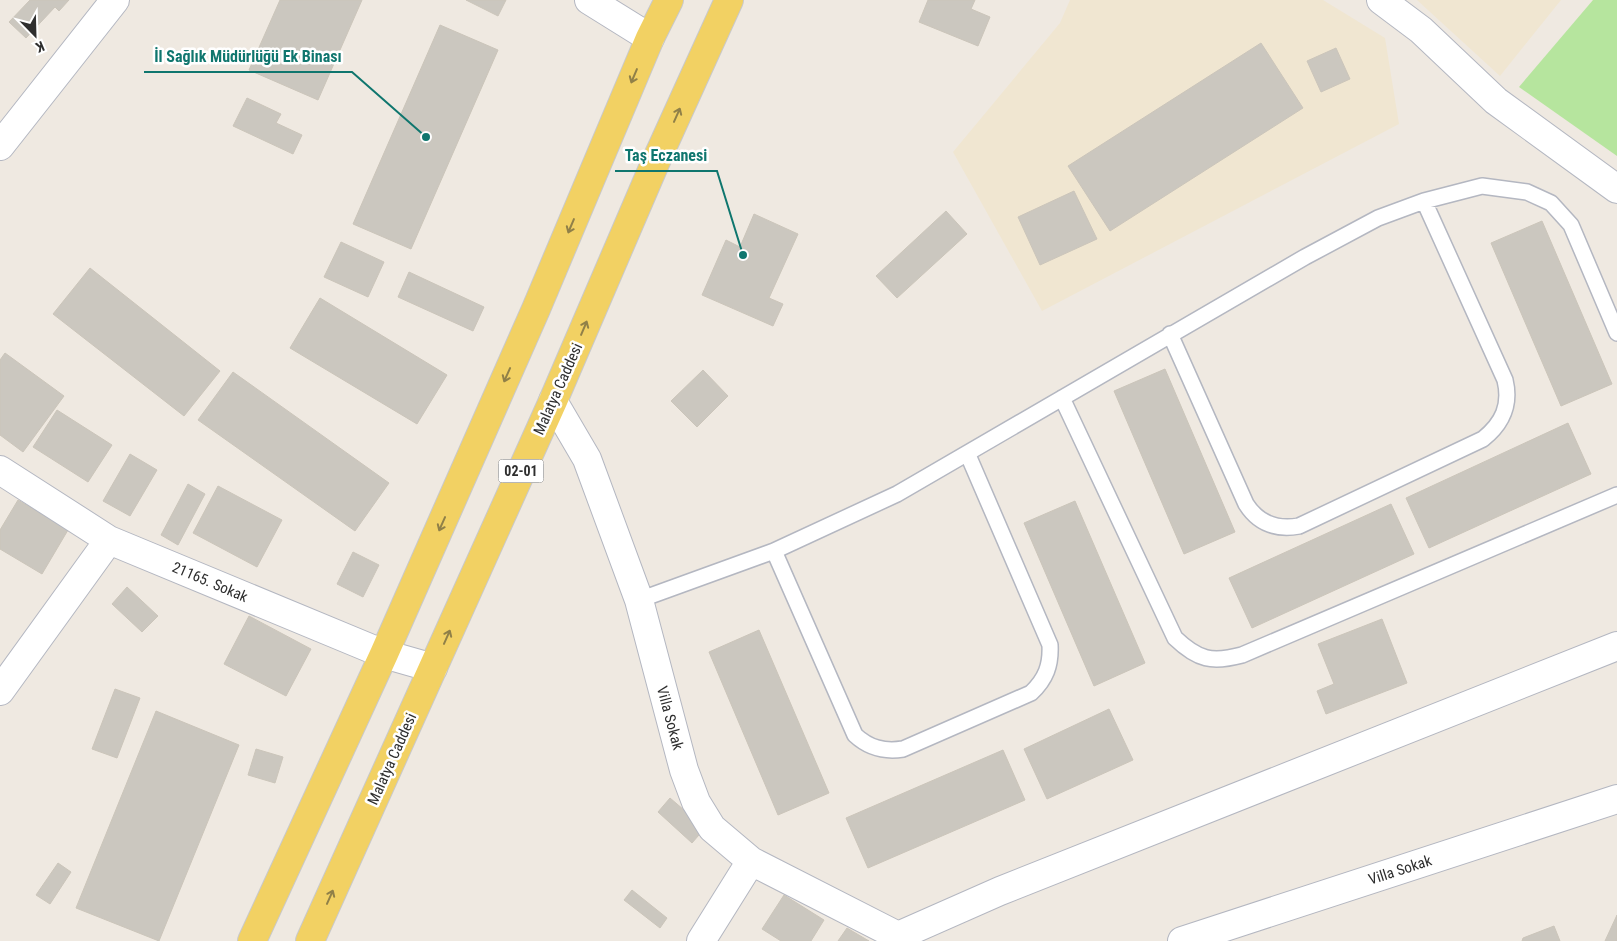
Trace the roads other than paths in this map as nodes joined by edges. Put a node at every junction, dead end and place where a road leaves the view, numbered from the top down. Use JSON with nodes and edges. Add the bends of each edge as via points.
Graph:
{"nodes":[{"id":1,"x":115,"y":0,"type":"edge"},
{"id":2,"x":589,"y":0,"type":"edge"},
{"id":3,"x":669,"y":0,"type":"edge"},
{"id":4,"x":729,"y":0,"type":"edge"},
{"id":5,"x":1381,"y":0,"type":"edge"},
{"id":6,"x":650,"y":38,"type":"junction"},
{"id":7,"x":2,"y":138,"type":"edge"},
{"id":8,"x":1617,"y":189,"type":"edge"},
{"id":9,"x":1424,"y":201,"type":"junction"},
{"id":10,"x":1617,"y":333,"type":"edge"},
{"id":11,"x":1170,"y":334,"type":"junction"},
{"id":12,"x":1062,"y":398,"type":"junction"},
{"id":13,"x":553,"y":401,"type":"junction"},
{"id":14,"x":968,"y":455,"type":"junction"},
{"id":15,"x":0,"y":470,"type":"edge"},
{"id":16,"x":1617,"y":495,"type":"edge"},
{"id":17,"x":109,"y":540,"type":"junction"},
{"id":18,"x":774,"y":550,"type":"junction"},
{"id":19,"x":639,"y":600,"type":"junction"},
{"id":20,"x":1617,"y":646,"type":"edge"},
{"id":21,"x":384,"y":654,"type":"junction"},
{"id":22,"x":433,"y":668,"type":"junction"},
{"id":23,"x":0,"y":691,"type":"edge"},
{"id":24,"x":1617,"y":799,"type":"edge"},
{"id":25,"x":750,"y":861,"type":"junction"},
{"id":26,"x":899,"y":939,"type":"edge"},
{"id":27,"x":252,"y":941,"type":"edge"},
{"id":28,"x":310,"y":941,"type":"edge"},
{"id":29,"x":702,"y":941,"type":"edge"},
{"id":30,"x":1182,"y":941,"type":"edge"}],
"edges":[{"from":1,"to":7,"type":"street"},
{"from":2,"to":6,"type":"street"},
{"from":3,"to":6,"type":"main road"},
{"from":13,"to":4,"type":"main road","name":"Malatya Caddesi","number":"02-01","one_way":true},
{"from":5,"to":8,"type":"street","via":[[1421,30],[1496,101]]},
{"from":6,"to":21,"type":"main road","one_way":true,"via":[[536,309]]},
{"from":9,"to":10,"type":"lane","via":[[1482,186],[1527,192],[1550,203],[1571,225]]},
{"from":9,"to":11,"type":"lane","via":[[1378,218]]},
{"from":9,"to":11,"type":"lane","via":[[1505,380],[1506,408],[1501,420],[1483,439],[1299,526],[1276,527],[1258,518],[1246,504]]},
{"from":11,"to":12,"type":"lane"},
{"from":12,"to":14,"type":"lane"},
{"from":12,"to":16,"type":"lane","via":[[1175,638],[1194,653],[1221,661],[1242,655]]},
{"from":13,"to":19,"type":"street","name":"Villa Sokak","via":[[587,459]]},
{"from":22,"to":13,"type":"main road","name":"Malatya Caddesi","number":"02-01","one_way":true},
{"from":14,"to":18,"type":"lane","via":[[897,494]]},
{"from":14,"to":18,"type":"lane","via":[[1050,645],[1047,673],[1032,693],[903,749],[882,750],[863,742],[855,735]]},
{"from":15,"to":17,"type":"street","name":"21165. Sokak"},
{"from":17,"to":21,"type":"street","name":"21165. Sokak"},
{"from":17,"to":23,"type":"street"},
{"from":18,"to":19,"type":"lane"},
{"from":19,"to":25,"type":"street","name":"Villa Sokak","via":[[684,770],[696,802],[712,828]]},
{"from":20,"to":26,"type":"street","via":[[1000,891]]},
{"from":21,"to":22,"type":"street","name":"21165. Sokak"},
{"from":21,"to":27,"type":"main road"},
{"from":28,"to":22,"type":"main road","name":"Malatya Caddesi","number":"02-01","one_way":true},
{"from":24,"to":30,"type":"street","name":"Villa Sokak"},
{"from":25,"to":26,"type":"street","name":"Villa Sokak"},
{"from":25,"to":29,"type":"street"}]}
